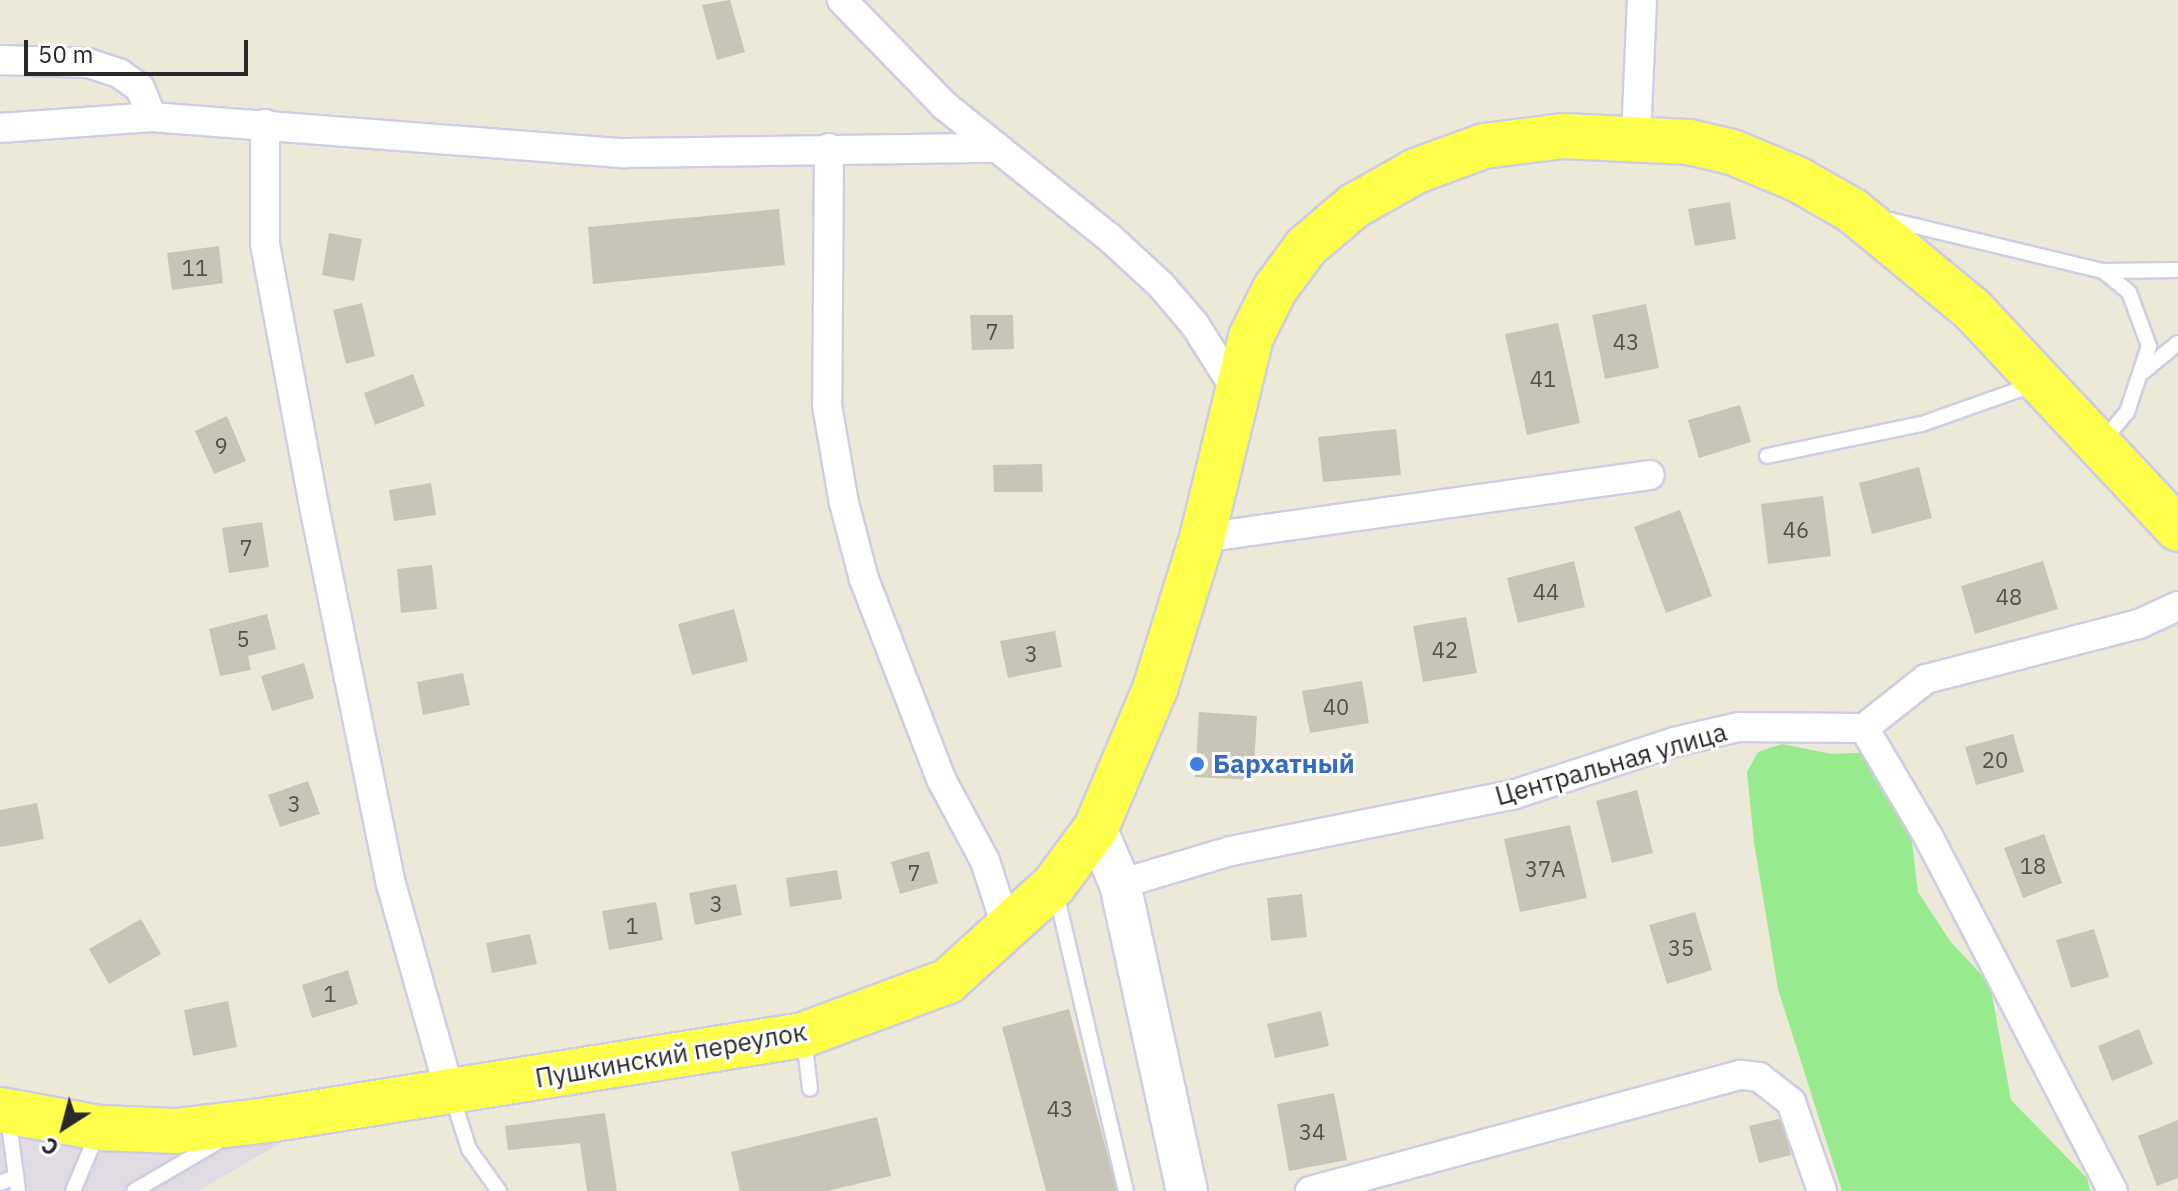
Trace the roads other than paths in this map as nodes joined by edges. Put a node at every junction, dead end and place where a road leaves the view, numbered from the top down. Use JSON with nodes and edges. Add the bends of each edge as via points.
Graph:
{"nodes":[{"id":1,"x":842,"y":0,"type":"edge"},
{"id":2,"x":1642,"y":0,"type":"edge"},
{"id":3,"x":0,"y":60,"type":"edge"},
{"id":4,"x":152,"y":117,"type":"junction"},
{"id":5,"x":265,"y":124,"type":"junction"},
{"id":6,"x":0,"y":128,"type":"edge"},
{"id":7,"x":1636,"y":137,"type":"junction"},
{"id":8,"x":829,"y":148,"type":"junction"},
{"id":9,"x":997,"y":148,"type":"junction"},
{"id":10,"x":1853,"y":211,"type":"junction"},
{"id":11,"x":2178,"y":270,"type":"edge"},
{"id":12,"x":2103,"y":271,"type":"junction"},
{"id":13,"x":2178,"y":343,"type":"edge"},
{"id":14,"x":2144,"y":371,"type":"junction"},
{"id":15,"x":2043,"y":381,"type":"junction"},
{"id":16,"x":1236,"y":390,"type":"junction"},
{"id":17,"x":2099,"y":445,"type":"junction"},
{"id":18,"x":1767,"y":456,"type":"dead end"},
{"id":19,"x":1650,"y":475,"type":"dead end"},
{"id":20,"x":2178,"y":529,"type":"edge"},
{"id":21,"x":1202,"y":538,"type":"junction"},
{"id":22,"x":2178,"y":606,"type":"edge"},
{"id":23,"x":1864,"y":728,"type":"junction"},
{"id":24,"x":1096,"y":828,"type":"junction"},
{"id":25,"x":1062,"y":875,"type":"junction"},
{"id":26,"x":1120,"y":884,"type":"junction"},
{"id":27,"x":1006,"y":926,"type":"junction"},
{"id":28,"x":803,"y":1035,"type":"junction"},
{"id":29,"x":810,"y":1089,"type":"dead end"},
{"id":30,"x":450,"y":1092,"type":"junction"},
{"id":31,"x":4,"y":1110,"type":"edge"},
{"id":32,"x":268,"y":1120,"type":"junction"},
{"id":33,"x":100,"y":1128,"type":"junction"},
{"id":34,"x":0,"y":1183,"type":"edge"},
{"id":35,"x":18,"y":1183,"type":"edge"},
{"id":36,"x":73,"y":1191,"type":"edge"},
{"id":37,"x":134,"y":1191,"type":"edge"},
{"id":38,"x":499,"y":1191,"type":"edge"},
{"id":39,"x":1126,"y":1191,"type":"edge"},
{"id":40,"x":1187,"y":1191,"type":"edge"},
{"id":41,"x":1310,"y":1191,"type":"edge"},
{"id":42,"x":1822,"y":1191,"type":"edge"},
{"id":43,"x":2113,"y":1191,"type":"edge"}],
"edges":[{"from":1,"to":9,"type":"street","via":[[936,97]]},
{"from":2,"to":7,"type":"street"},
{"from":3,"to":4,"type":"street","via":[[88,63],[119,73],[140,88]]},
{"from":4,"to":5,"type":"street"},
{"from":4,"to":6,"type":"street"},
{"from":5,"to":8,"type":"street","via":[[389,139],[624,153]]},
{"from":5,"to":30,"type":"street","via":[[265,244],[318,526],[391,884]]},
{"from":7,"to":10,"type":"main road","name":"Пушкинский переулок","via":[[1732,152]]},
{"from":7,"to":16,"type":"main road","name":"Пушкинский переулок","via":[[1563,136],[1484,146],[1416,171],[1354,206],[1306,247],[1275,289],[1251,337]]},
{"from":8,"to":9,"type":"street"},
{"from":8,"to":27,"type":"street","via":[[827,405],[844,503],[864,579],[941,779],[985,861]]},
{"from":9,"to":16,"type":"street","via":[[1161,285],[1195,325]]},
{"from":10,"to":12,"type":"lane"},
{"from":10,"to":15,"type":"main road","name":"Пушкинский переулок","via":[[1972,309]]},
{"from":11,"to":12,"type":"lane"},
{"from":12,"to":14,"type":"lane","via":[[2129,292],[2143,321],[2149,346]]},
{"from":13,"to":14,"type":"lane"},
{"from":14,"to":17,"type":"lane","via":[[2127,412]]},
{"from":15,"to":17,"type":"main road","name":"Пушкинский переулок"},
{"from":15,"to":18,"type":"lane","via":[[1922,424]]},
{"from":16,"to":21,"type":"main road","name":"Пушкинский переулок"},
{"from":17,"to":20,"type":"main road","name":"Пушкинский переулок"},
{"from":19,"to":21,"type":"street"},
{"from":21,"to":24,"type":"main road","name":"Пушкинский переулок","via":[[1155,689]]},
{"from":22,"to":23,"type":"street","via":[[2139,624],[1926,679]]},
{"from":23,"to":26,"type":"street","name":"Центральная улица","via":[[1739,727],[1674,742],[1512,795],[1231,851]]},
{"from":23,"to":43,"type":"street","via":[[1929,838]]},
{"from":24,"to":25,"type":"main road","name":"Пушкинский переулок"},
{"from":24,"to":26,"type":"street"},
{"from":25,"to":27,"type":"main road","name":"Пушкинский переулок"},
{"from":25,"to":39,"type":"lane"},
{"from":26,"to":40,"type":"street"},
{"from":27,"to":28,"type":"main road","name":"Пушкинский переулок","via":[[948,981]]},
{"from":28,"to":29,"type":"lane"},
{"from":28,"to":30,"type":"main road","name":"Пушкинский переулок"},
{"from":30,"to":32,"type":"main road","name":"Пушкинский переулок"},
{"from":30,"to":38,"type":"lane","via":[[469,1149]]},
{"from":31,"to":33,"type":"main road","name":"Пушкинский переулок"},
{"from":31,"to":35,"type":"lane"},
{"from":32,"to":33,"type":"main road","name":"Пушкинский переулок","via":[[176,1131]]},
{"from":32,"to":37,"type":"lane","via":[[193,1154]]},
{"from":33,"to":36,"type":"lane"},
{"from":34,"to":35,"type":"lane"},
{"from":41,"to":42,"type":"street","via":[[1741,1075],[1759,1077],[1791,1102]]}]}
